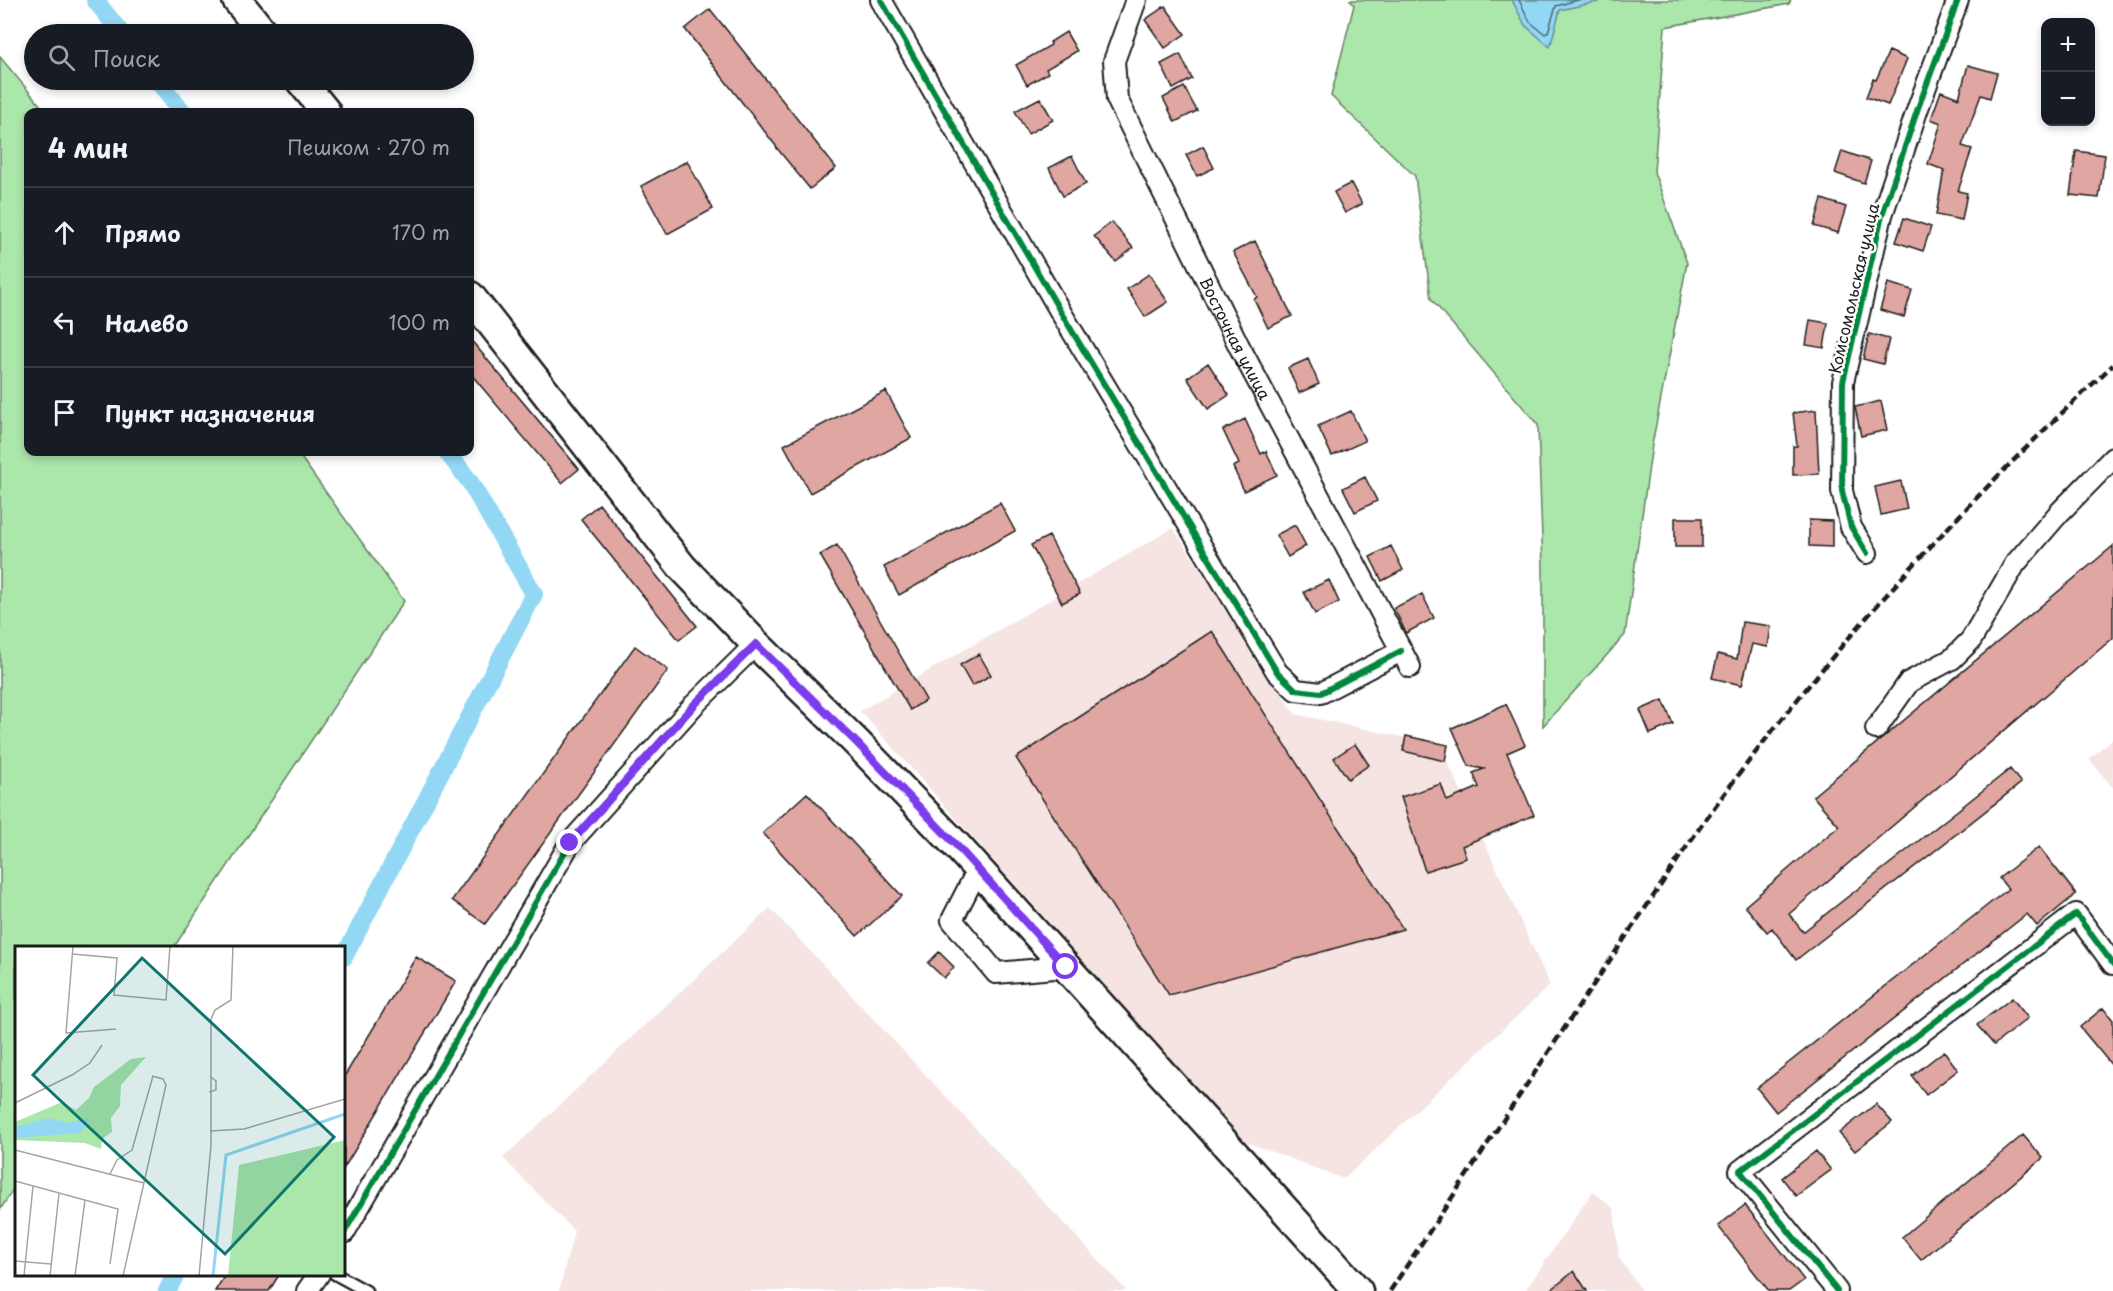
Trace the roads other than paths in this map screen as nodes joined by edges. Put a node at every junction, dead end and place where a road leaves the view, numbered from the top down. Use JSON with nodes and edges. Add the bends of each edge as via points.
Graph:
{"nodes":[{"id":1,"x":237,"y":0,"type":"edge"},
{"id":2,"x":881,"y":0,"type":"edge"},
{"id":3,"x":1136,"y":0,"type":"edge"},
{"id":4,"x":1958,"y":0,"type":"edge"},
{"id":5,"x":256,"y":24,"type":"edge"},
{"id":6,"x":308,"y":90,"type":"edge"},
{"id":7,"x":323,"y":108,"type":"edge"},
{"id":8,"x":474,"y":301,"type":"edge"},
{"id":9,"x":2113,"y":459,"type":"edge"},
{"id":10,"x":1867,"y":553,"type":"dead end"},
{"id":11,"x":756,"y":644,"type":"junction"},
{"id":12,"x":1876,"y":729,"type":"dead end"},
{"id":13,"x":978,"y":869,"type":"junction"},
{"id":14,"x":2113,"y":964,"type":"edge"},
{"id":15,"x":1066,"y":967,"type":"junction"},
{"id":16,"x":345,"y":1231,"type":"edge"},
{"id":17,"x":318,"y":1276,"type":"edge"},
{"id":18,"x":337,"y":1276,"type":"edge"},
{"id":19,"x":307,"y":1291,"type":"edge"},
{"id":20,"x":366,"y":1291,"type":"edge"},
{"id":21,"x":1358,"y":1291,"type":"edge"},
{"id":22,"x":1837,"y":1291,"type":"edge"}],
"edges":[{"from":1,"to":5,"type":"main road"},
{"from":2,"to":3,"type":"street","name":"Восточная улица","via":[[1060,311],[1277,672],[1296,690],[1321,693],[1405,659],[1239,346],[1118,99],[1114,61]]},
{"from":4,"to":10,"type":"street","name":"Комсомольская улица","via":[[1882,215],[1844,382],[1842,491],[1851,527]]},
{"from":6,"to":7,"type":"main road"},
{"from":8,"to":11,"type":"main road","via":[[682,567]]},
{"from":9,"to":12,"type":"street","via":[[2015,564],[1971,640],[1952,659],[1910,682]]},
{"from":11,"to":13,"type":"main road"},
{"from":11,"to":16,"type":"street","via":[[694,705],[570,843]]},
{"from":13,"to":15,"type":"main road"},
{"from":13,"to":15,"type":"street","via":[[952,920],[996,973]]},
{"from":14,"to":22,"type":"street","via":[[2076,914],[1740,1171]]},
{"from":15,"to":21,"type":"main road"},
{"from":17,"to":19,"type":"street"},
{"from":18,"to":20,"type":"lane"}]}
